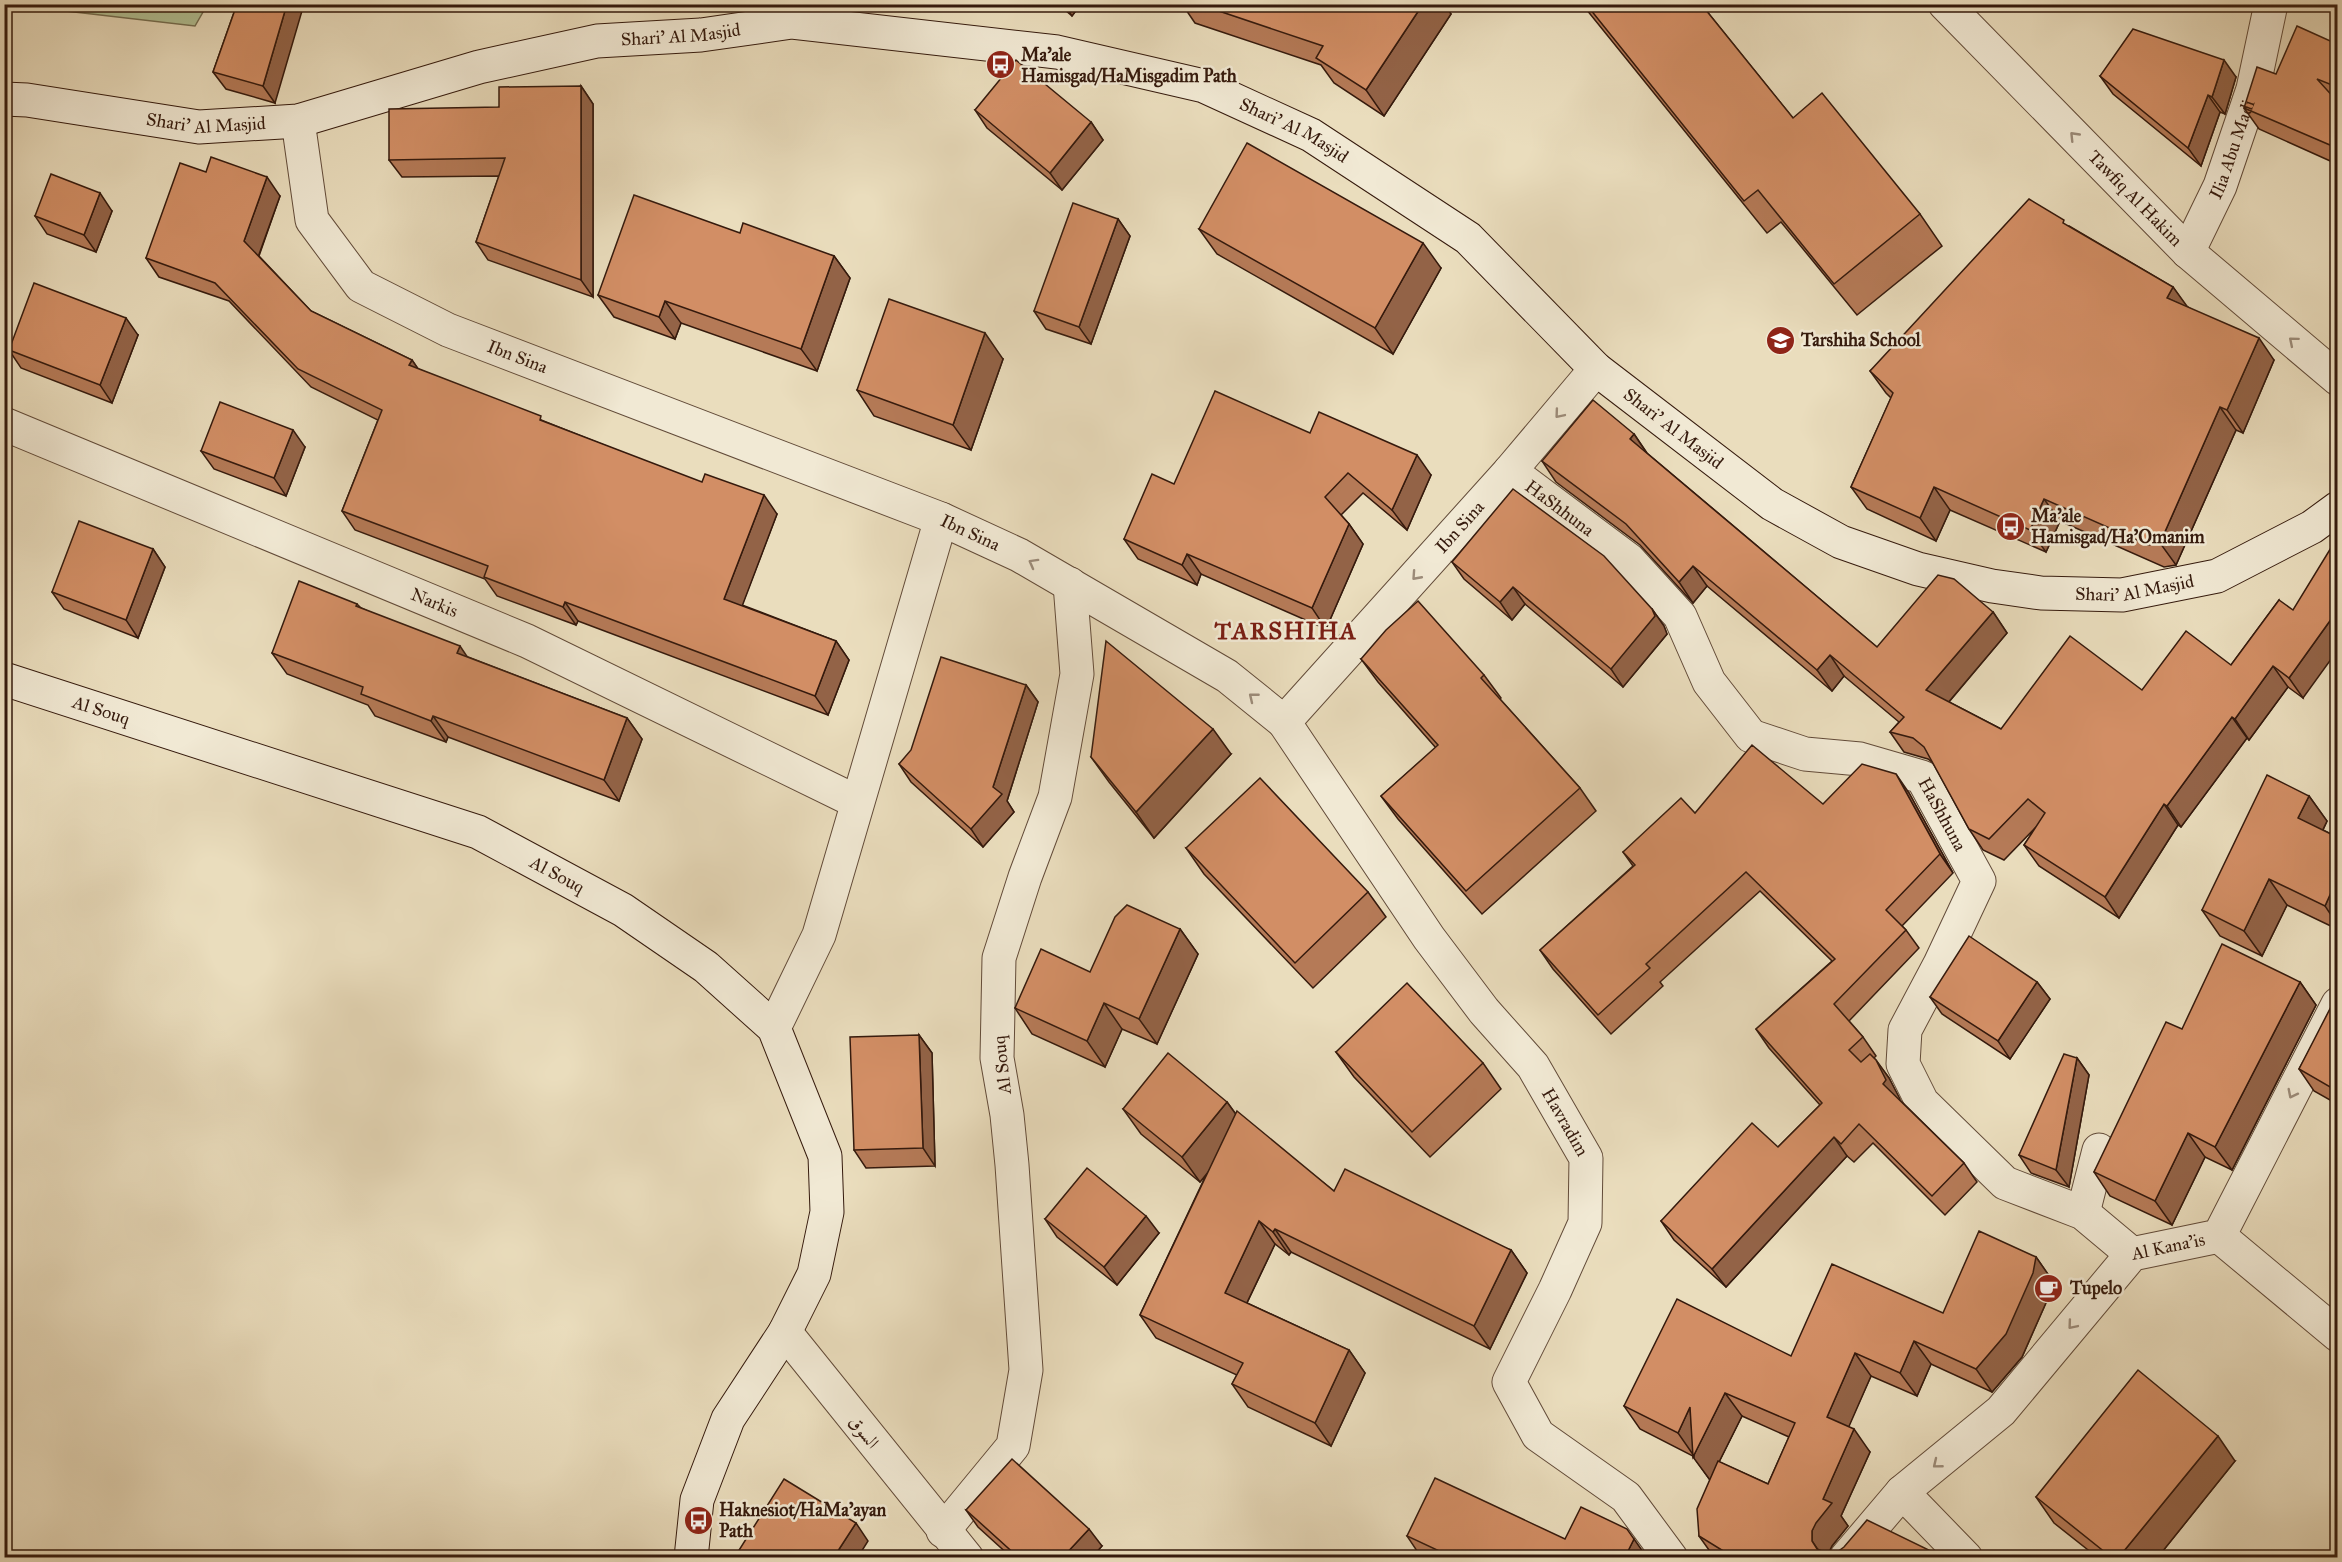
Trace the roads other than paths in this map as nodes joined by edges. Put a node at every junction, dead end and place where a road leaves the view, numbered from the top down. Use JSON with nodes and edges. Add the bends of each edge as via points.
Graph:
{"nodes":[{"id":1,"x":1945,"y":4,"type":"edge"},
{"id":2,"x":2271,"y":4,"type":"edge"},
{"id":3,"x":792,"y":13,"type":"edge"},
{"id":4,"x":4,"y":99,"type":"edge"},
{"id":5,"x":298,"y":121,"type":"junction"},
{"id":6,"x":2188,"y":252,"type":"junction"},
{"id":7,"x":1596,"y":369,"type":"junction"},
{"id":8,"x":2337,"y":379,"type":"edge"},
{"id":9,"x":4,"y":424,"type":"edge"},
{"id":10,"x":1510,"y":471,"type":"junction"},
{"id":11,"x":2337,"y":508,"type":"edge"},
{"id":12,"x":941,"y":519,"type":"junction"},
{"id":13,"x":1070,"y":584,"type":"junction"},
{"id":14,"x":4,"y":679,"type":"edge"},
{"id":15,"x":1284,"y":722,"type":"junction"},
{"id":16,"x":856,"y":802,"type":"junction"},
{"id":17,"x":2337,"y":1004,"type":"edge"},
{"id":18,"x":774,"y":1028,"type":"junction"},
{"id":19,"x":2100,"y":1150,"type":"dead end"},
{"id":20,"x":2083,"y":1213,"type":"junction"},
{"id":21,"x":2219,"y":1236,"type":"junction"},
{"id":22,"x":2132,"y":1254,"type":"junction"},
{"id":23,"x":784,"y":1332,"type":"junction"},
{"id":24,"x":2337,"y":1335,"type":"edge"},
{"id":25,"x":1902,"y":1492,"type":"junction"},
{"id":26,"x":943,"y":1531,"type":"junction"},
{"id":27,"x":691,"y":1557,"type":"edge"},
{"id":28,"x":966,"y":1557,"type":"edge"},
{"id":29,"x":1671,"y":1557,"type":"edge"},
{"id":30,"x":1846,"y":1557,"type":"edge"},
{"id":31,"x":1965,"y":1557,"type":"edge"}],
"edges":[{"from":6,"to":1,"type":"street","name":"Tawfiq Al Hakim","one_way":true},
{"from":2,"to":6,"type":"street","name":"Ilia Abu Madi","via":[[2253,89],[2220,186]]},
{"from":3,"to":5,"type":"street","name":"Shari' Al Masjid","via":[[701,35],[597,41],[479,67]]},
{"from":3,"to":7,"type":"street","name":"Shari' Al Masjid","via":[[1057,52],[1203,86],[1311,135],[1468,238]]},
{"from":4,"to":5,"type":"street","name":"Shari' Al Masjid","via":[[199,127]]},
{"from":5,"to":12,"type":"street","name":"Ibn Sina","via":[[312,220],[362,286],[448,330]]},
{"from":8,"to":6,"type":"street","name":"Tawfiq Al Hakim","one_way":true},
{"from":7,"to":10,"type":"street","name":"Ibn Sina","one_way":true},
{"from":7,"to":11,"type":"street","name":"Shari' Al Masjid","via":[[1772,504],[1841,542],[1918,569],[1992,586],[2041,593],[2122,595],[2217,576],[2312,526]]},
{"from":9,"to":16,"type":"street","name":"Narkis","via":[[527,640]]},
{"from":10,"to":15,"type":"street","name":"Ibn Sina","one_way":true},
{"from":10,"to":20,"type":"street","name":"HaShhuna","via":[[1629,560],[1680,616],[1709,682],[1751,736],[1805,754],[1860,759],[1922,777],[1979,881],[1905,1029],[1903,1064],[1922,1102],[2005,1183]]},
{"from":13,"to":12,"type":"street","name":"Ibn Sina","one_way":true,"via":[[1020,555]]},
{"from":12,"to":16,"type":"street"},
{"from":15,"to":13,"type":"street","name":"Ibn Sina","one_way":true,"via":[[1227,676]]},
{"from":13,"to":26,"type":"street","name":"Al Souq","via":[[1077,674],[1055,797],[999,958],[998,1058],[1012,1165],[1026,1370],[1013,1446]]},
{"from":14,"to":18,"type":"street","name":"Al Souq","via":[[478,832],[623,910],[706,967]]},
{"from":15,"to":29,"type":"street","name":"Havradim","via":[[1429,938],[1484,1011],[1533,1066],[1586,1158],[1585,1223],[1509,1382],[1538,1436],[1626,1497]]},
{"from":16,"to":18,"type":"street","via":[[819,935]]},
{"from":17,"to":21,"type":"street","name":"Al Kana'is","one_way":true},
{"from":18,"to":23,"type":"street","name":"Al Souq","via":[[825,1156],[827,1212],[814,1274]]},
{"from":19,"to":20,"type":"street"},
{"from":20,"to":22,"type":"street","name":"HaShhuna"},
{"from":21,"to":22,"type":"street","name":"Al Kana'is"},
{"from":21,"to":24,"type":"street"},
{"from":22,"to":25,"type":"street","name":"Al Kana'is","one_way":true,"via":[[2001,1411]]},
{"from":23,"to":26,"type":"street","name":"السوق"},
{"from":23,"to":27,"type":"street","name":"Al Souq","via":[[728,1419],[697,1500]]},
{"from":25,"to":30,"type":"street","name":"Al Kana'is"},
{"from":25,"to":31,"type":"street"},
{"from":26,"to":28,"type":"street"}]}
